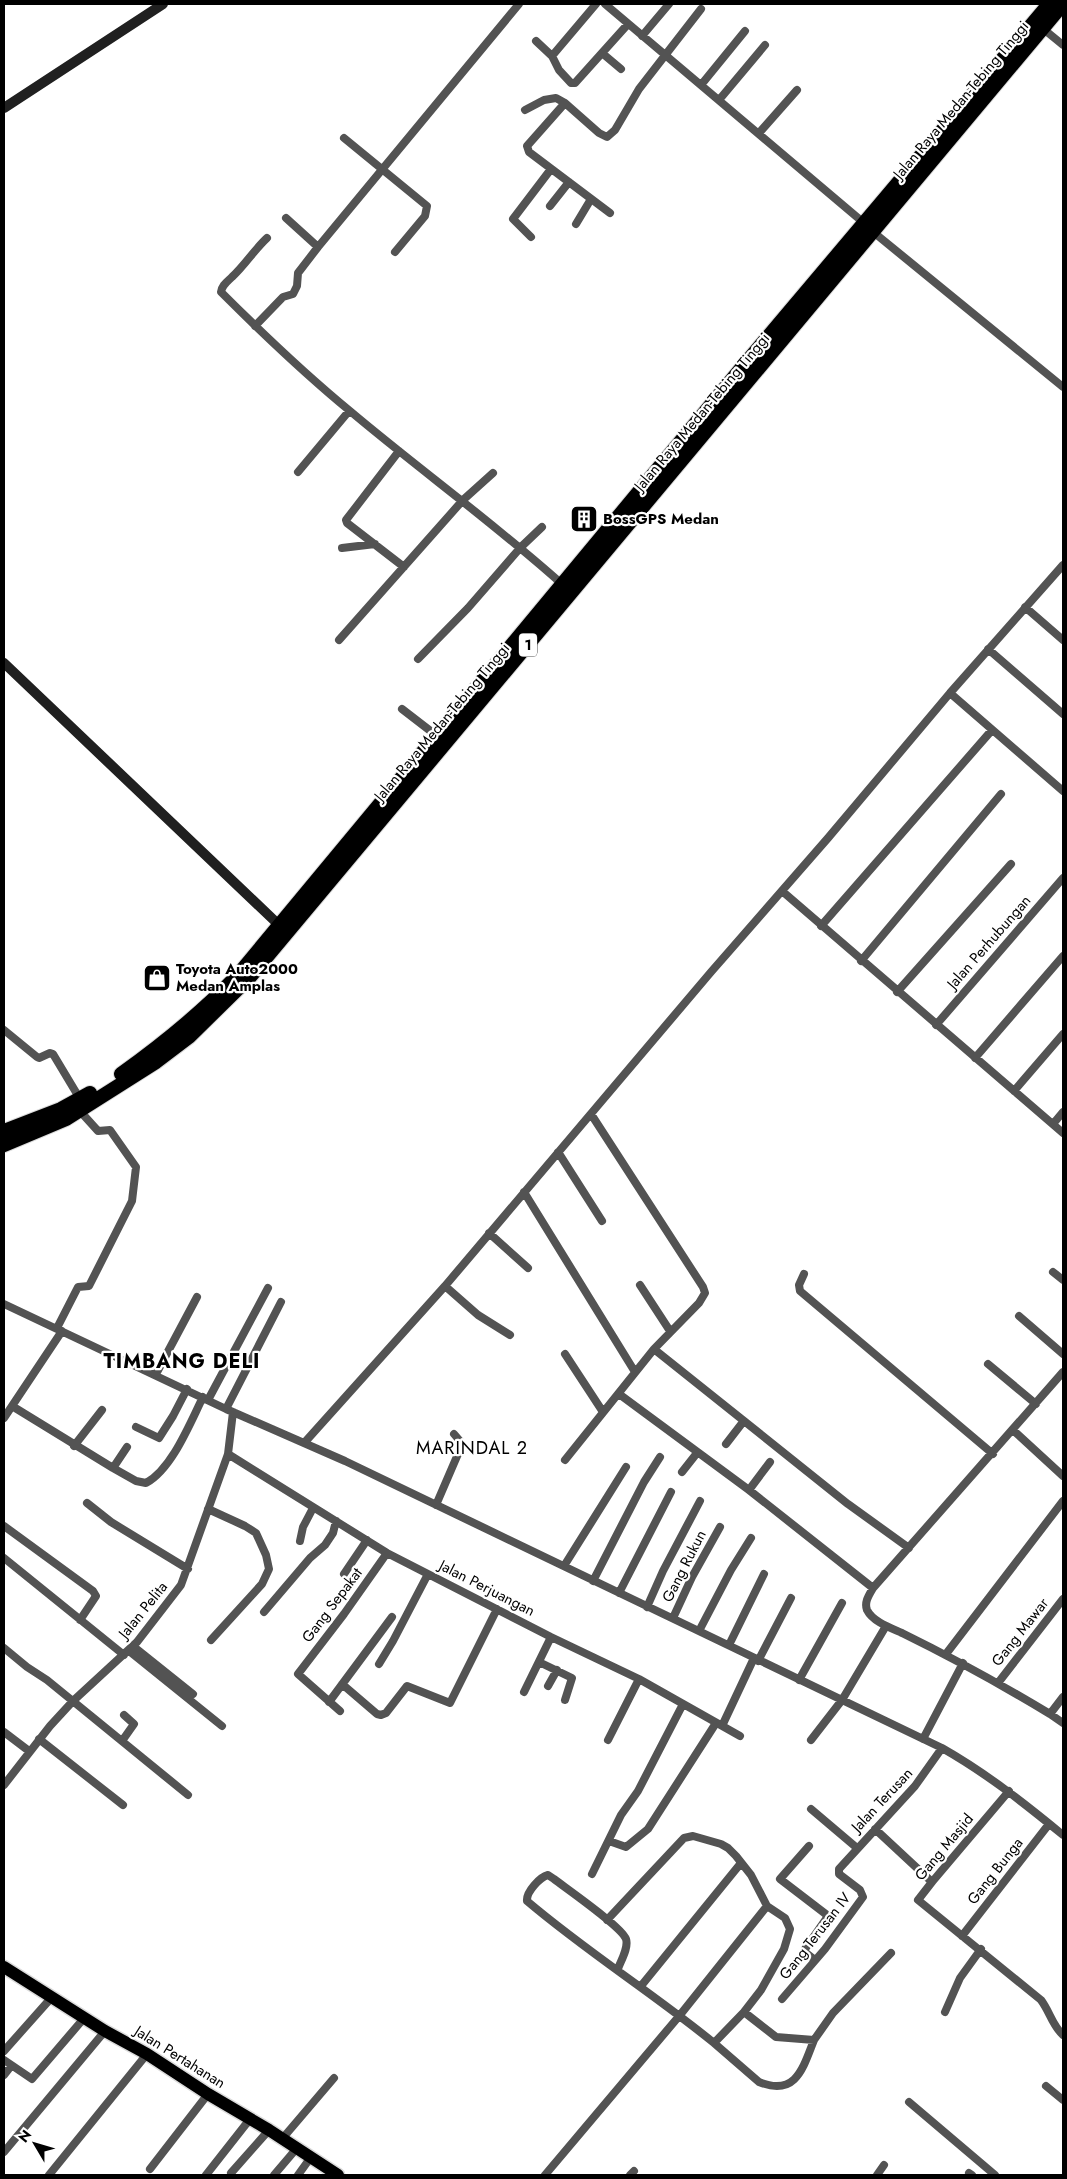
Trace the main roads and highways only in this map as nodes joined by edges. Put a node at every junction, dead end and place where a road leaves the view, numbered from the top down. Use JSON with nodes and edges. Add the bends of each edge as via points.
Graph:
{"nodes":[{"id":1,"x":1049,"y":4,"type":"edge"},
{"id":2,"x":1062,"y":4,"type":"edge"},
{"id":3,"x":1038,"y":25,"type":"junction"},
{"id":4,"x":868,"y":227,"type":"junction"},
{"id":5,"x":80,"y":1105,"type":"junction"},
{"id":6,"x":4,"y":1131,"type":"edge"},
{"id":7,"x":4,"y":1145,"type":"edge"},
{"id":8,"x":4,"y":1967,"type":"edge"},
{"id":9,"x":338,"y":2175,"type":"edge"}],
"edges":[{"from":1,"to":3,"type":"highway","name":"Jalan Raya Medan-Tebing Tinggi","number":"1"},
{"from":2,"to":3,"type":"highway","name":"Jalan Raya Medan-Tebing Tinggi","number":"1"},
{"from":3,"to":4,"type":"highway","name":"Jalan Raya Medan-Tebing Tinggi","number":"1"},
{"from":4,"to":5,"type":"highway","name":"Jalan Raya Medan-Tebing Tinggi","number":"1","via":[[563,584],[237,976],[164,1044]]},
{"from":4,"to":5,"type":"highway","name":"Jalan Raya Medan-Tebing Tinggi","number":"1","via":[[696,445],[250,977],[189,1037],[156,1062]]},
{"from":5,"to":6,"type":"highway","name":"Jalan Raya Medan-Tebing Tinggi","number":"1"},
{"from":5,"to":7,"type":"highway","name":"Jalan Raya Medan-Tebing Tinggi","number":"1","via":[[66,1119]]},
{"from":8,"to":9,"type":"main road","name":"Jalan Pertahanan"}]}
